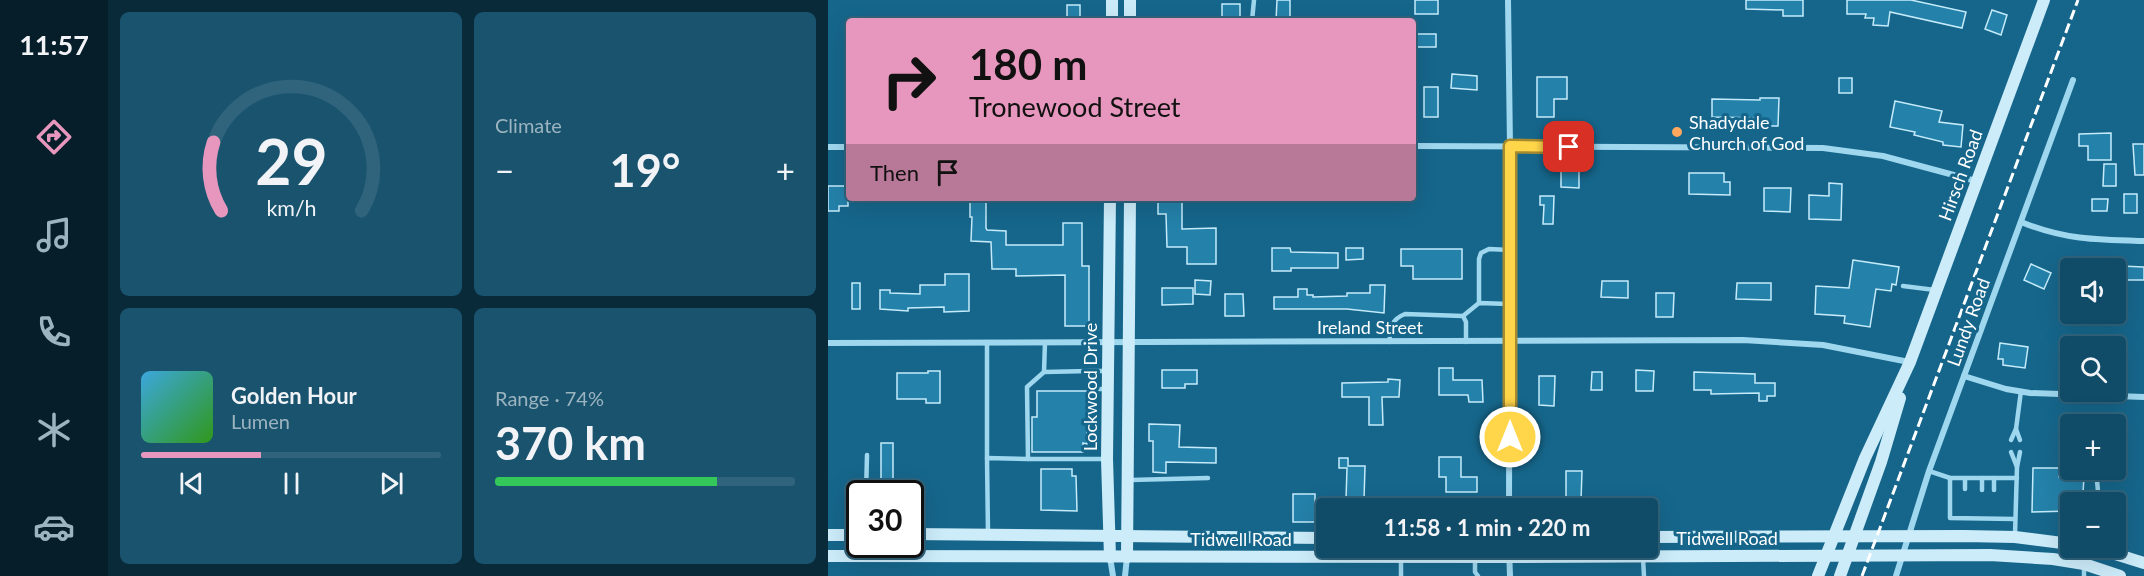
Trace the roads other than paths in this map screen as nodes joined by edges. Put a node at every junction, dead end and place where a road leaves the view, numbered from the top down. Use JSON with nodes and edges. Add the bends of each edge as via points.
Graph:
{"nodes":[{"id":1,"x":1112,"y":0,"type":"edge"},
{"id":2,"x":1130,"y":0,"type":"edge"},
{"id":3,"x":1254,"y":0,"type":"edge"},
{"id":4,"x":1508,"y":0,"type":"edge"},
{"id":5,"x":2044,"y":0,"type":"edge"},
{"id":6,"x":1112,"y":18,"type":"edge"},
{"id":7,"x":1130,"y":18,"type":"edge"},
{"id":8,"x":1252,"y":18,"type":"edge"},
{"id":9,"x":2073,"y":80,"type":"dead end"},
{"id":10,"x":1416,"y":146,"type":"edge"},
{"id":11,"x":1510,"y":146,"type":"junction"},
{"id":12,"x":828,"y":147,"type":"edge"},
{"id":13,"x":846,"y":147,"type":"edge"},
{"id":14,"x":1977,"y":181,"type":"junction"},
{"id":15,"x":1110,"y":201,"type":"edge"},
{"id":16,"x":1130,"y":201,"type":"edge"},
{"id":17,"x":2021,"y":222,"type":"junction"},
{"id":18,"x":2144,"y":241,"type":"edge"},
{"id":19,"x":1509,"y":250,"type":"junction"},
{"id":20,"x":1903,"y":285,"type":"dead end"},
{"id":21,"x":1938,"y":291,"type":"junction"},
{"id":22,"x":1479,"y":303,"type":"junction"},
{"id":23,"x":1509,"y":304,"type":"junction"},
{"id":24,"x":1463,"y":316,"type":"junction"},
{"id":25,"x":987,"y":342,"type":"junction"},
{"id":26,"x":1045,"y":342,"type":"junction"},
{"id":27,"x":1390,"y":342,"type":"junction"},
{"id":28,"x":1466,"y":342,"type":"junction"},
{"id":29,"x":1510,"y":342,"type":"junction"},
{"id":30,"x":828,"y":343,"type":"edge"},
{"id":31,"x":1108,"y":343,"type":"junction"},
{"id":32,"x":1130,"y":343,"type":"junction"},
{"id":33,"x":1910,"y":362,"type":"junction"},
{"id":34,"x":1090,"y":371,"type":"junction"},
{"id":35,"x":1108,"y":371,"type":"junction"},
{"id":36,"x":1044,"y":372,"type":"junction"},
{"id":37,"x":1964,"y":376,"type":"junction"},
{"id":38,"x":1108,"y":389,"type":"junction"},
{"id":39,"x":2021,"y":391,"type":"junction"},
{"id":40,"x":2144,"y":397,"type":"edge"},
{"id":41,"x":2016,"y":429,"type":"junction"},
{"id":42,"x":2011,"y":440,"type":"dead end"},
{"id":43,"x":2020,"y":440,"type":"dead end"},
{"id":44,"x":2011,"y":452,"type":"dead end"},
{"id":45,"x":2020,"y":452,"type":"dead end"},
{"id":46,"x":867,"y":455,"type":"dead end"},
{"id":47,"x":987,"y":458,"type":"junction"},
{"id":48,"x":1028,"y":459,"type":"junction"},
{"id":49,"x":1107,"y":459,"type":"junction"},
{"id":50,"x":2018,"y":467,"type":"junction"},
{"id":51,"x":1929,"y":471,"type":"junction"},
{"id":52,"x":1208,"y":478,"type":"dead end"},
{"id":53,"x":1950,"y":478,"type":"junction"},
{"id":54,"x":1965,"y":478,"type":"junction"},
{"id":55,"x":1982,"y":478,"type":"junction"},
{"id":56,"x":1994,"y":478,"type":"junction"},
{"id":57,"x":2017,"y":478,"type":"junction"},
{"id":58,"x":866,"y":480,"type":"edge"},
{"id":59,"x":1128,"y":480,"type":"junction"},
{"id":60,"x":1965,"y":489,"type":"dead end"},
{"id":61,"x":1982,"y":490,"type":"dead end"},
{"id":62,"x":1994,"y":490,"type":"dead end"},
{"id":63,"x":1509,"y":498,"type":"edge"},
{"id":64,"x":2015,"y":519,"type":"junction"},
{"id":65,"x":924,"y":534,"type":"edge"},
{"id":66,"x":828,"y":535,"type":"edge"},
{"id":67,"x":846,"y":535,"type":"edge"},
{"id":68,"x":988,"y":536,"type":"junction"},
{"id":69,"x":1909,"y":536,"type":"junction"},
{"id":70,"x":1108,"y":537,"type":"junction"},
{"id":71,"x":1127,"y":537,"type":"junction"},
{"id":72,"x":1658,"y":537,"type":"edge"},
{"id":73,"x":1834,"y":537,"type":"junction"},
{"id":74,"x":1855,"y":537,"type":"junction"},
{"id":75,"x":2015,"y":537,"type":"junction"},
{"id":76,"x":1312,"y":538,"type":"junction"},
{"id":77,"x":1316,"y":538,"type":"edge"},
{"id":78,"x":2060,"y":543,"type":"edge"},
{"id":79,"x":924,"y":550,"type":"edge"},
{"id":80,"x":1658,"y":552,"type":"edge"},
{"id":81,"x":1904,"y":554,"type":"junction"},
{"id":82,"x":846,"y":555,"type":"edge"},
{"id":83,"x":1827,"y":555,"type":"junction"},
{"id":84,"x":828,"y":556,"type":"edge"},
{"id":85,"x":1848,"y":556,"type":"junction"},
{"id":86,"x":1110,"y":557,"type":"junction"},
{"id":87,"x":1127,"y":557,"type":"junction"},
{"id":88,"x":1312,"y":557,"type":"junction"},
{"id":89,"x":1316,"y":557,"type":"edge"},
{"id":90,"x":2126,"y":557,"type":"edge"},
{"id":91,"x":1401,"y":558,"type":"edge"},
{"id":92,"x":1475,"y":558,"type":"edge"},
{"id":93,"x":1509,"y":558,"type":"edge"},
{"id":94,"x":1643,"y":558,"type":"edge"},
{"id":95,"x":2144,"y":563,"type":"edge"},
{"id":96,"x":2084,"y":570,"type":"edge"},
{"id":97,"x":1113,"y":576,"type":"edge"},
{"id":98,"x":1125,"y":576,"type":"edge"},
{"id":99,"x":1401,"y":576,"type":"edge"},
{"id":100,"x":1478,"y":576,"type":"edge"},
{"id":101,"x":1510,"y":576,"type":"edge"},
{"id":102,"x":1644,"y":576,"type":"edge"},
{"id":103,"x":1818,"y":576,"type":"edge"},
{"id":104,"x":1840,"y":576,"type":"edge"},
{"id":105,"x":1896,"y":576,"type":"edge"},
{"id":106,"x":2120,"y":576,"type":"edge"}],
"edges":[{"from":1,"to":6,"type":"main road"},
{"from":2,"to":7,"type":"main road"},
{"from":3,"to":8,"type":"lane"},
{"from":4,"to":11,"type":"street"},
{"from":5,"to":14,"type":"main road","name":"Hirsch Road"},
{"from":9,"to":17,"type":"street","name":"Lundy Road"},
{"from":10,"to":11,"type":"street"},
{"from":11,"to":14,"type":"street","via":[[1823,148],[1883,156]]},
{"from":11,"to":19,"type":"street"},
{"from":12,"to":13,"type":"street"},
{"from":14,"to":21,"type":"main road","name":"Hirsch Road"},
{"from":15,"to":31,"type":"main road","name":"Lockwood Drive"},
{"from":16,"to":32,"type":"main road"},
{"from":17,"to":18,"type":"street","via":[[2085,240]]},
{"from":17,"to":37,"type":"street","name":"Lundy Road"},
{"from":19,"to":22,"type":"lane","via":[[1489,249],[1481,253]]},
{"from":19,"to":23,"type":"street"},
{"from":20,"to":21,"type":"lane"},
{"from":21,"to":33,"type":"main road","name":"Hirsch Road"},
{"from":22,"to":23,"type":"lane"},
{"from":22,"to":24,"type":"lane"},
{"from":23,"to":29,"type":"street"},
{"from":24,"to":27,"type":"lane","via":[[1396,318]]},
{"from":24,"to":28,"type":"lane"},
{"from":25,"to":26,"type":"street","name":"Ireland Street"},
{"from":25,"to":30,"type":"street","name":"Ireland Street"},
{"from":25,"to":47,"type":"lane"},
{"from":26,"to":31,"type":"street","name":"Ireland Street"},
{"from":26,"to":36,"type":"lane"},
{"from":27,"to":28,"type":"street","name":"Ireland Street"},
{"from":27,"to":32,"type":"street","name":"Ireland Street"},
{"from":28,"to":29,"type":"street","name":"Ireland Street"},
{"from":29,"to":33,"type":"street","name":"Ireland Street","via":[[1743,340],[1823,345]]},
{"from":29,"to":63,"type":"street"},
{"from":31,"to":32,"type":"street","name":"Ireland Street"},
{"from":31,"to":35,"type":"main road","name":"Lockwood Drive"},
{"from":32,"to":59,"type":"main road"},
{"from":33,"to":73,"type":"main road","name":"Hirsch Road","via":[[1865,458]]},
{"from":33,"to":74,"type":"main road","name":"Hirsch Road"},
{"from":34,"to":35,"type":"lane"},
{"from":34,"to":36,"type":"lane"},
{"from":34,"to":38,"type":"lane","via":[[1091,389]]},
{"from":35,"to":38,"type":"main road","name":"Lockwood Drive"},
{"from":36,"to":48,"type":"lane","via":[[1027,387]]},
{"from":37,"to":39,"type":"street"},
{"from":37,"to":51,"type":"street","name":"Lundy Road"},
{"from":38,"to":49,"type":"main road","name":"Lockwood Drive"},
{"from":39,"to":40,"type":"street"},
{"from":39,"to":41,"type":"lane"},
{"from":41,"to":42,"type":"lane"},
{"from":41,"to":43,"type":"lane"},
{"from":44,"to":50,"type":"lane"},
{"from":45,"to":50,"type":"lane"},
{"from":46,"to":58,"type":"lane"},
{"from":47,"to":48,"type":"lane"},
{"from":47,"to":68,"type":"lane"},
{"from":48,"to":49,"type":"lane"},
{"from":49,"to":70,"type":"main road","name":"Lockwood Drive"},
{"from":50,"to":57,"type":"lane"},
{"from":51,"to":53,"type":"lane"},
{"from":51,"to":69,"type":"street","name":"Lundy Road"},
{"from":52,"to":59,"type":"lane"},
{"from":53,"to":54,"type":"lane"},
{"from":53,"to":64,"type":"lane","via":[[1950,518],[1994,515]]},
{"from":54,"to":55,"type":"lane"},
{"from":54,"to":60,"type":"lane"},
{"from":55,"to":56,"type":"lane"},
{"from":55,"to":61,"type":"lane"},
{"from":56,"to":57,"type":"lane"},
{"from":56,"to":62,"type":"lane"},
{"from":57,"to":64,"type":"lane"},
{"from":59,"to":71,"type":"main road"},
{"from":64,"to":75,"type":"lane"},
{"from":65,"to":68,"type":"main road","name":"Tidwell Road"},
{"from":66,"to":67,"type":"main road"},
{"from":68,"to":70,"type":"main road","name":"Tidwell Road"},
{"from":69,"to":74,"type":"main road","name":"Tidwell Road"},
{"from":69,"to":75,"type":"main road","name":"Tidwell Road"},
{"from":69,"to":81,"type":"street","name":"Lundy Road"},
{"from":70,"to":71,"type":"main road","name":"Tidwell Road"},
{"from":70,"to":86,"type":"main road","name":"Lockwood Drive"},
{"from":71,"to":76,"type":"main road","name":"Tidwell Road"},
{"from":71,"to":87,"type":"main road"},
{"from":72,"to":73,"type":"main road","name":"Tidwell Road"},
{"from":73,"to":74,"type":"main road","name":"Tidwell Road"},
{"from":73,"to":83,"type":"main road","name":"Hirsch Road"},
{"from":74,"to":85,"type":"main road","name":"Hirsch Road"},
{"from":75,"to":78,"type":"main road","name":"Tidwell Road"},
{"from":76,"to":77,"type":"main road","name":"Tidwell Road"},
{"from":76,"to":88,"type":"main road"},
{"from":79,"to":86,"type":"main road","name":"Tidwell Road"},
{"from":80,"to":83,"type":"main road","name":"Tidwell Road"},
{"from":81,"to":85,"type":"main road","name":"Tidwell Road"},
{"from":81,"to":96,"type":"main road","name":"Tidwell Road","via":[[2053,559]]},
{"from":81,"to":105,"type":"street","name":"Lundy Road"},
{"from":82,"to":84,"type":"main road","name":"Tidwell Road"},
{"from":83,"to":85,"type":"main road","name":"Tidwell Road"},
{"from":83,"to":103,"type":"main road","name":"Hirsch Road"},
{"from":85,"to":104,"type":"main road","name":"Hirsch Road"},
{"from":86,"to":87,"type":"main road","name":"Tidwell Road"},
{"from":86,"to":97,"type":"street","name":"Lockwood Drive"},
{"from":87,"to":88,"type":"main road","name":"Tidwell Road"},
{"from":87,"to":98,"type":"street"},
{"from":88,"to":89,"type":"main road","name":"Tidwell Road"},
{"from":90,"to":95,"type":"main road"},
{"from":91,"to":99,"type":"lane"},
{"from":92,"to":100,"type":"lane"},
{"from":93,"to":101,"type":"street"},
{"from":94,"to":102,"type":"lane"},
{"from":96,"to":106,"type":"main road","name":"Tidwell Road"}]}
